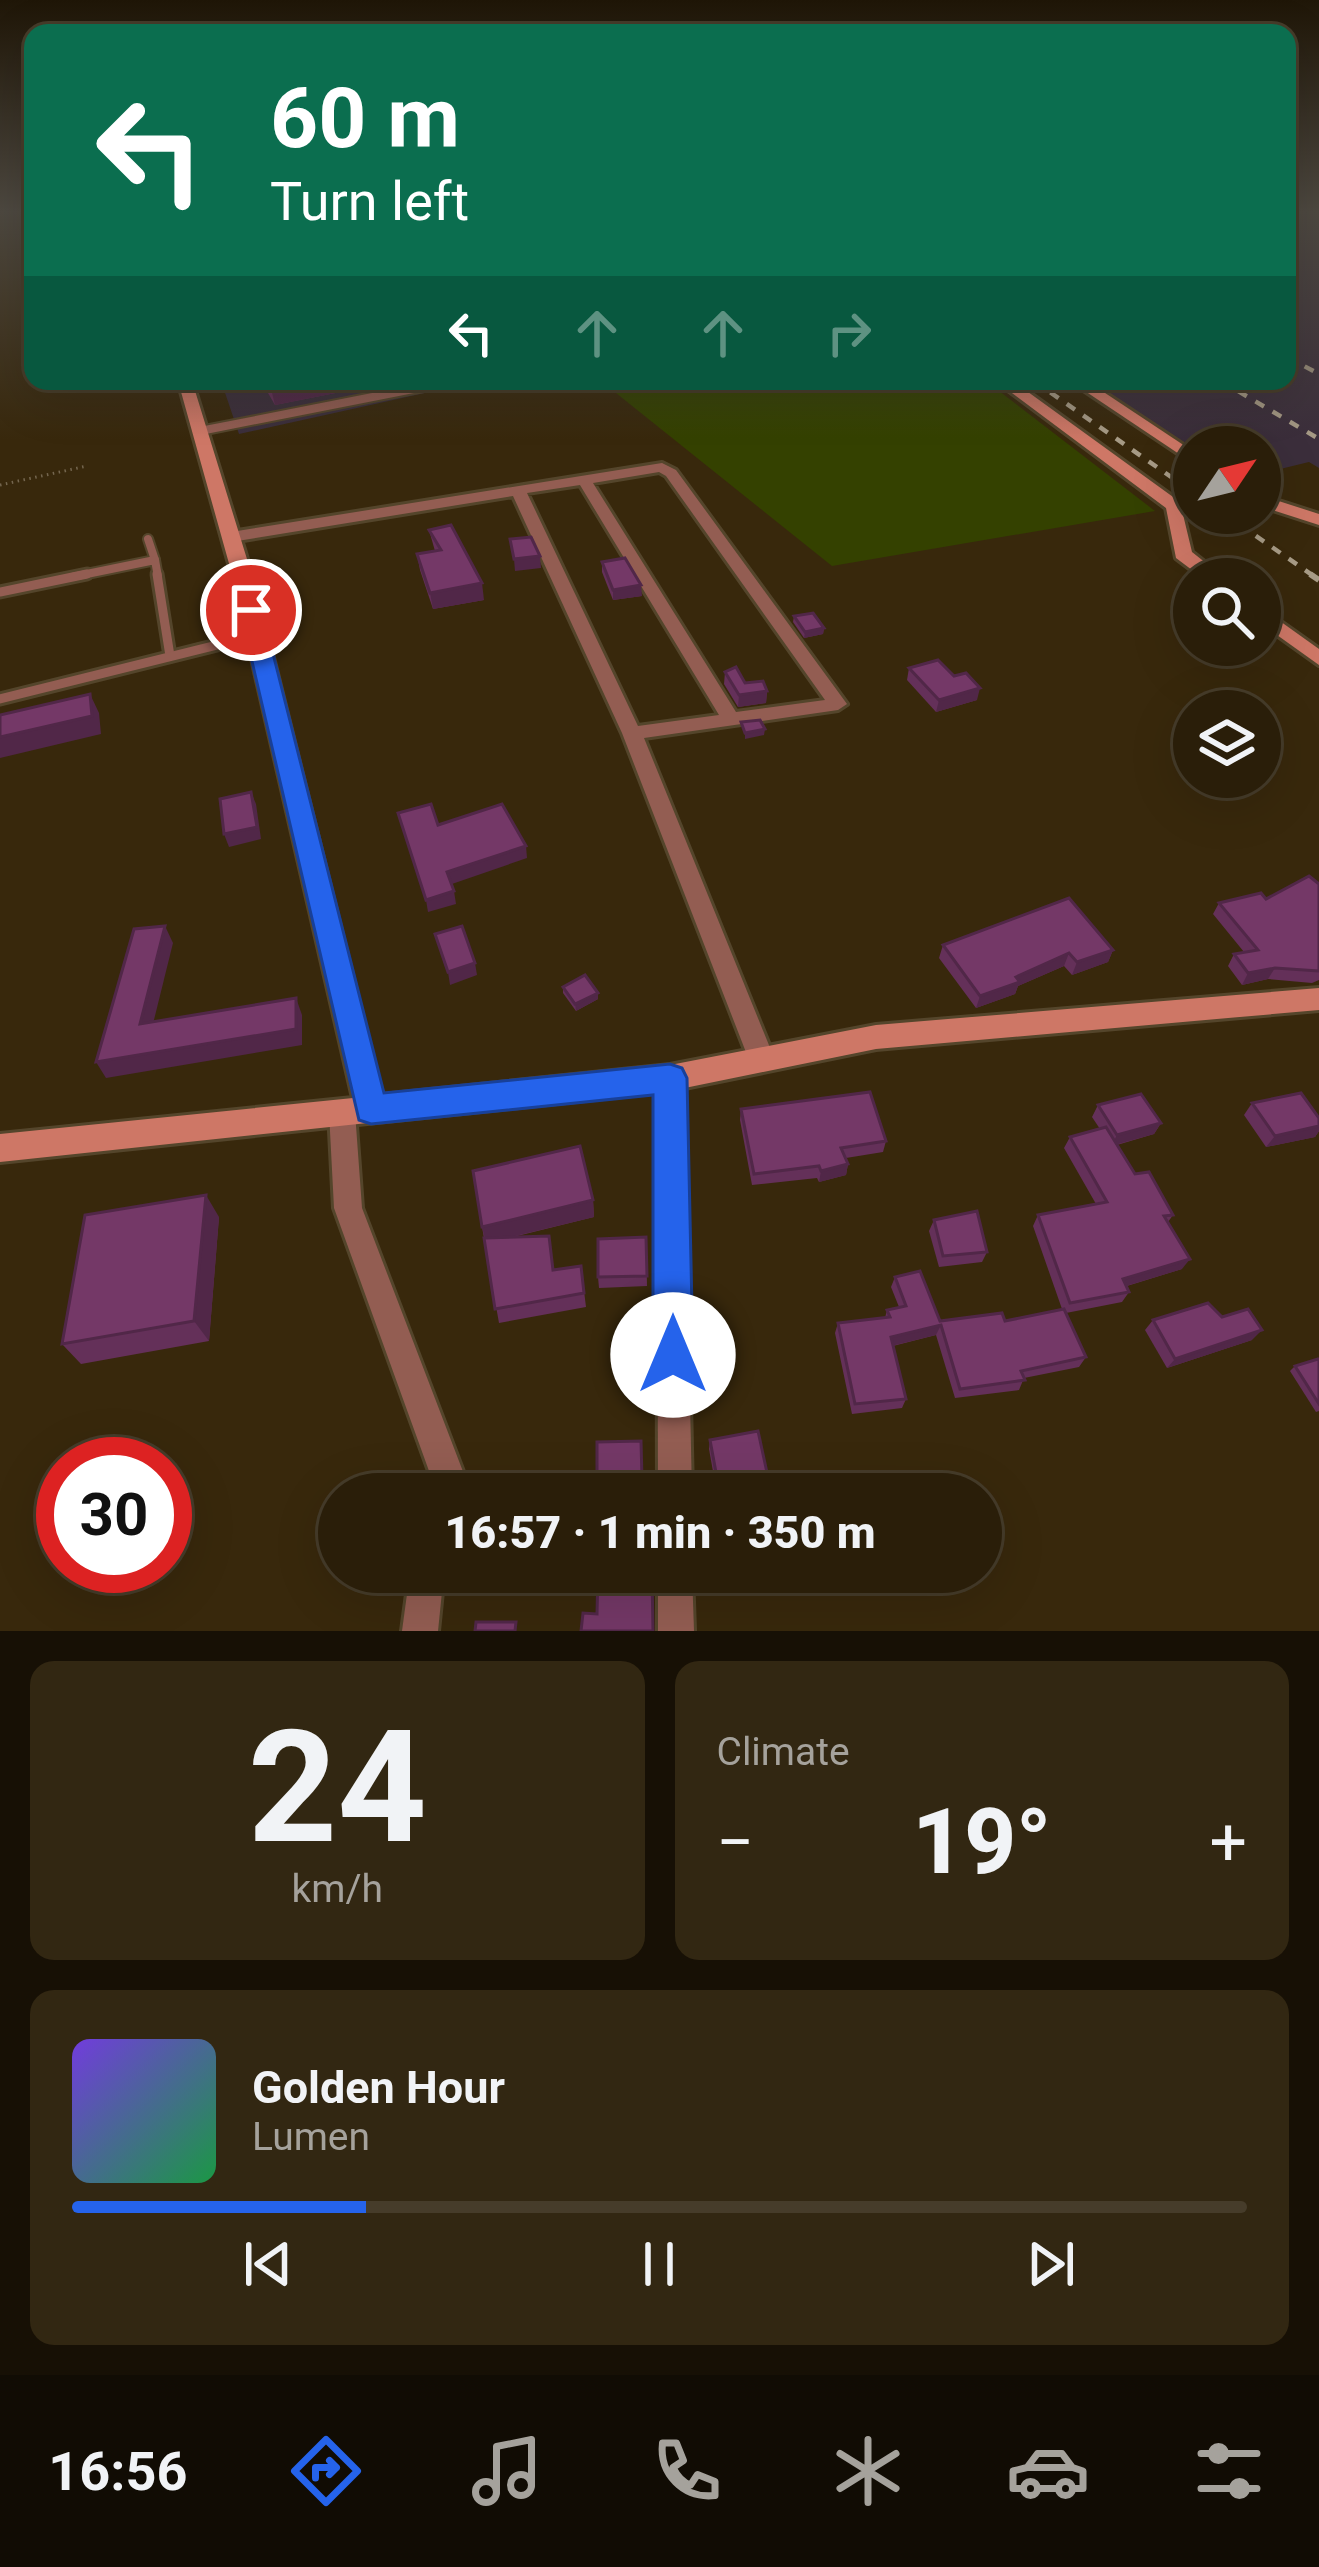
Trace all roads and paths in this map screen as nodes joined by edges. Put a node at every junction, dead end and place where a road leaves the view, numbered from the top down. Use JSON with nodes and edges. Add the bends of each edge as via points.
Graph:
{"nodes":[{"id":1,"x":187,"y":390,"type":"edge"},
{"id":2,"x":408,"y":390,"type":"edge"},
{"id":3,"x":1015,"y":390,"type":"edge"},
{"id":4,"x":1090,"y":390,"type":"edge"},
{"id":5,"x":200,"y":431,"type":"junction"},
{"id":6,"x":1173,"y":445,"type":"edge"},
{"id":7,"x":87,"y":466,"type":"dead end"},
{"id":8,"x":584,"y":480,"type":"junction"},
{"id":9,"x":0,"y":484,"type":"edge"},
{"id":10,"x":518,"y":491,"type":"junction"},
{"id":11,"x":1281,"y":507,"type":"edge"},
{"id":12,"x":1319,"y":520,"type":"edge"},
{"id":13,"x":231,"y":537,"type":"junction"},
{"id":14,"x":148,"y":538,"type":"dead end"},
{"id":15,"x":1188,"y":558,"type":"edge"},
{"id":16,"x":154,"y":560,"type":"junction"},
{"id":17,"x":0,"y":592,"type":"edge"},
{"id":18,"x":1281,"y":630,"type":"edge"},
{"id":19,"x":257,"y":635,"type":"junction"},
{"id":20,"x":170,"y":656,"type":"junction"},
{"id":21,"x":1319,"y":659,"type":"edge"},
{"id":22,"x":0,"y":699,"type":"edge"},
{"id":23,"x":731,"y":719,"type":"junction"},
{"id":24,"x":632,"y":733,"type":"junction"},
{"id":25,"x":1319,"y":999,"type":"edge"},
{"id":26,"x":762,"y":1060,"type":"junction"},
{"id":27,"x":670,"y":1078,"type":"junction"},
{"id":28,"x":357,"y":1111,"type":"junction"},
{"id":29,"x":0,"y":1148,"type":"edge"},
{"id":30,"x":447,"y":1473,"type":"edge"},
{"id":31,"x":674,"y":1473,"type":"edge"},
{"id":32,"x":425,"y":1593,"type":"edge"},
{"id":33,"x":675,"y":1593,"type":"edge"},
{"id":34,"x":420,"y":1631,"type":"edge"},
{"id":35,"x":676,"y":1631,"type":"edge"}],
"edges":[{"from":1,"to":5,"type":"main road"},
{"from":2,"to":5,"type":"lane"},
{"from":3,"to":15,"type":"main road","via":[[1174,506]]},
{"from":4,"to":6,"type":"main road"},
{"from":5,"to":13,"type":"main road"},
{"from":7,"to":9,"type":"path"},
{"from":8,"to":10,"type":"street"},
{"from":8,"to":23,"type":"street"},
{"from":8,"to":23,"type":"street","via":[[671,472],[838,704]]},
{"from":10,"to":13,"type":"street"},
{"from":10,"to":24,"type":"street"},
{"from":11,"to":12,"type":"main road"},
{"from":13,"to":19,"type":"main road"},
{"from":14,"to":16,"type":"lane"},
{"from":16,"to":17,"type":"lane"},
{"from":16,"to":20,"type":"lane"},
{"from":18,"to":21,"type":"main road"},
{"from":19,"to":20,"type":"lane"},
{"from":19,"to":28,"type":"main road"},
{"from":20,"to":22,"type":"lane"},
{"from":23,"to":24,"type":"street"},
{"from":24,"to":26,"type":"street"},
{"from":25,"to":26,"type":"main road","via":[[876,1037]]},
{"from":26,"to":27,"type":"main road"},
{"from":27,"to":28,"type":"main road"},
{"from":27,"to":31,"type":"street"},
{"from":28,"to":29,"type":"main road"},
{"from":28,"to":30,"type":"street","via":[[348,1208]]},
{"from":32,"to":34,"type":"street"},
{"from":33,"to":35,"type":"street"}]}
